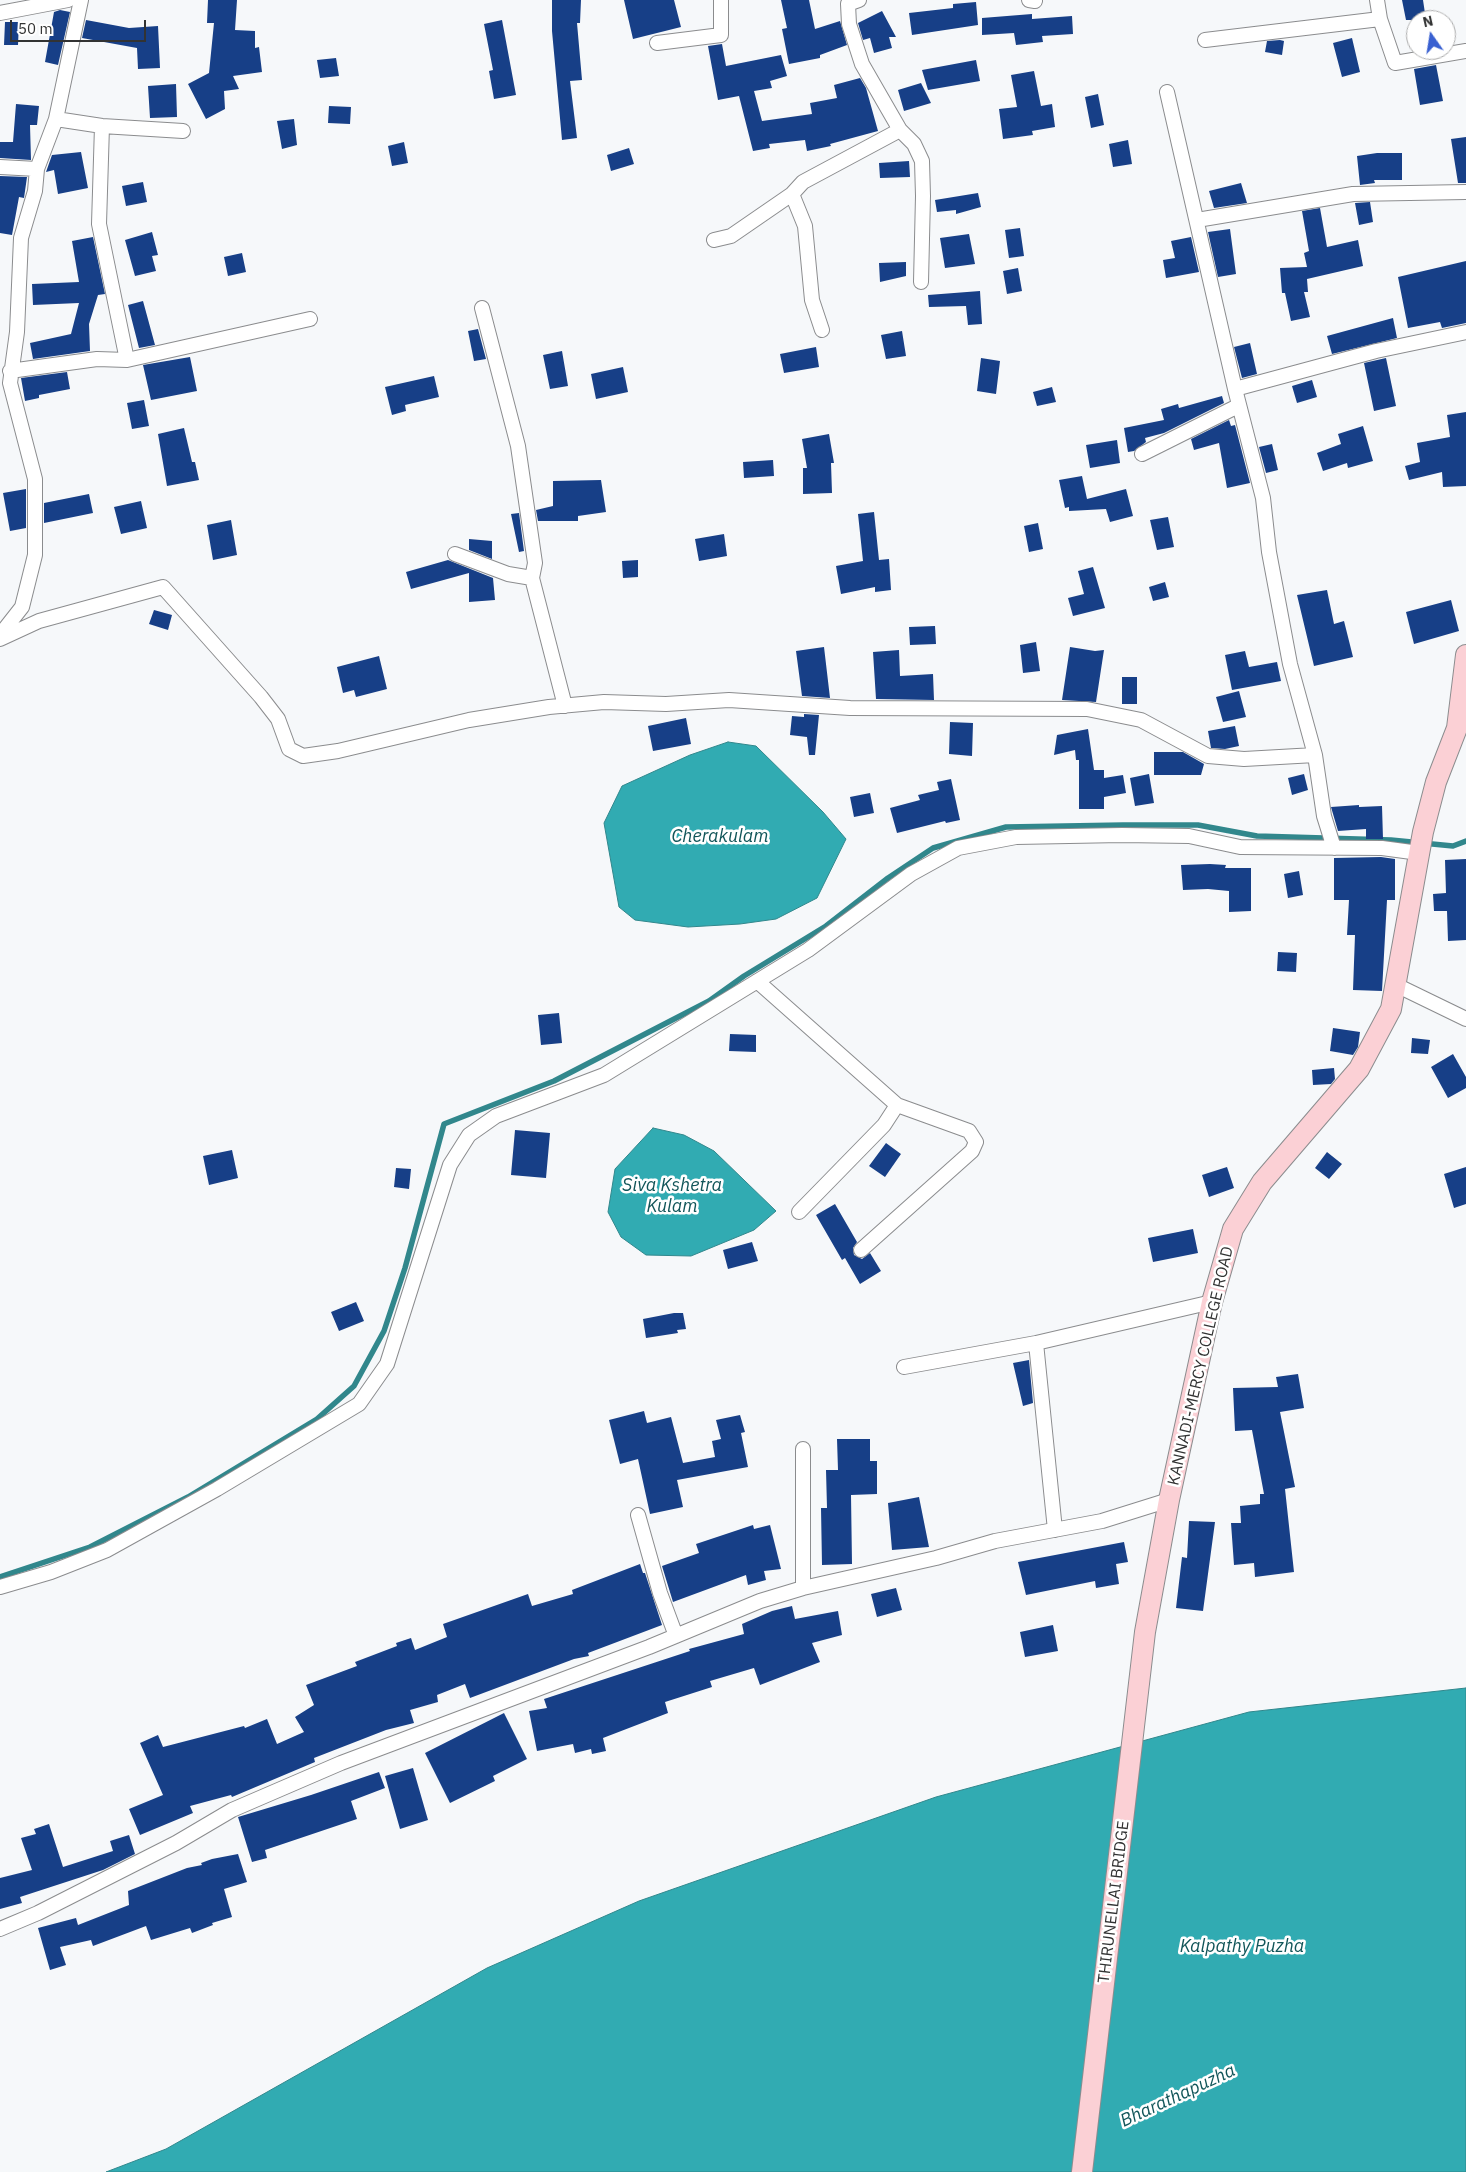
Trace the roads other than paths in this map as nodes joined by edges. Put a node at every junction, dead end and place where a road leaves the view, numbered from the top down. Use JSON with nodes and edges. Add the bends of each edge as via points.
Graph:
{"nodes":[{"id":1,"x":68,"y":0,"type":"edge"},
{"id":2,"x":81,"y":0,"type":"edge"},
{"id":3,"x":721,"y":0,"type":"edge"},
{"id":4,"x":859,"y":0,"type":"edge"},
{"id":5,"x":1377,"y":0,"type":"edge"},
{"id":6,"x":0,"y":13,"type":"edge"},
{"id":7,"x":1380,"y":19,"type":"junction"},
{"id":8,"x":1205,"y":40,"type":"dead end"},
{"id":9,"x":658,"y":43,"type":"dead end"},
{"id":10,"x":1466,"y":51,"type":"edge"},
{"id":11,"x":1167,"y":92,"type":"dead end"},
{"id":12,"x":56,"y":118,"type":"junction"},
{"id":13,"x":102,"y":126,"type":"junction"},
{"id":14,"x":900,"y":130,"type":"junction"},
{"id":15,"x":183,"y":131,"type":"dead end"},
{"id":16,"x":0,"y":167,"type":"edge"},
{"id":17,"x":37,"y":169,"type":"junction"},
{"id":18,"x":1466,"y":192,"type":"edge"},
{"id":19,"x":792,"y":194,"type":"junction"},
{"id":20,"x":1197,"y":220,"type":"junction"},
{"id":21,"x":714,"y":240,"type":"dead end"},
{"id":22,"x":921,"y":282,"type":"dead end"},
{"id":23,"x":482,"y":308,"type":"dead end"},
{"id":24,"x":310,"y":319,"type":"dead end"},
{"id":25,"x":822,"y":330,"type":"dead end"},
{"id":26,"x":1466,"y":332,"type":"edge"},
{"id":27,"x":127,"y":360,"type":"junction"},
{"id":28,"x":10,"y":371,"type":"junction"},
{"id":29,"x":1235,"y":389,"type":"junction"},
{"id":30,"x":1238,"y":406,"type":"junction"},
{"id":31,"x":1142,"y":454,"type":"dead end"},
{"id":32,"x":455,"y":554,"type":"dead end"},
{"id":33,"x":532,"y":578,"type":"junction"},
{"id":34,"x":0,"y":635,"type":"edge"},
{"id":35,"x":0,"y":639,"type":"edge"},
{"id":36,"x":1466,"y":655,"type":"edge"},
{"id":37,"x":564,"y":706,"type":"junction"},
{"id":38,"x":1461,"y":725,"type":"edge"},
{"id":39,"x":1315,"y":755,"type":"junction"},
{"id":40,"x":1334,"y":848,"type":"junction"},
{"id":41,"x":1419,"y":853,"type":"junction"},
{"id":42,"x":757,"y":981,"type":"junction"},
{"id":43,"x":1396,"y":985,"type":"junction"},
{"id":44,"x":1466,"y":1019,"type":"edge"},
{"id":45,"x":897,"y":1106,"type":"junction"},
{"id":46,"x":799,"y":1212,"type":"dead end"},
{"id":47,"x":861,"y":1250,"type":"dead end"},
{"id":48,"x":1212,"y":1302,"type":"junction"},
{"id":49,"x":1036,"y":1343,"type":"junction"},
{"id":50,"x":904,"y":1367,"type":"dead end"},
{"id":51,"x":803,"y":1449,"type":"dead end"},
{"id":52,"x":1169,"y":1500,"type":"junction"},
{"id":53,"x":638,"y":1515,"type":"dead end"},
{"id":54,"x":1054,"y":1530,"type":"junction"},
{"id":55,"x":0,"y":1587,"type":"edge"},
{"id":56,"x":803,"y":1588,"type":"junction"},
{"id":57,"x":1145,"y":1632,"type":"joint"},
{"id":58,"x":676,"y":1636,"type":"junction"},
{"id":59,"x":0,"y":1929,"type":"edge"},
{"id":60,"x":1082,"y":2172,"type":"edge"}],
"edges":[{"from":1,"to":6,"type":"street"},
{"from":2,"to":12,"type":"street"},
{"from":3,"to":9,"type":"street","via":[[721,35]]},
{"from":4,"to":14,"type":"street","via":[[848,4],[849,24],[862,64]]},
{"from":5,"to":7,"type":"street"},
{"from":7,"to":8,"type":"street"},
{"from":7,"to":10,"type":"street","via":[[1395,63]]},
{"from":11,"to":20,"type":"street"},
{"from":12,"to":13,"type":"street"},
{"from":12,"to":17,"type":"street"},
{"from":13,"to":15,"type":"street"},
{"from":13,"to":27,"type":"street","via":[[99,224]]},
{"from":14,"to":19,"type":"street","via":[[803,182]]},
{"from":14,"to":22,"type":"street","via":[[914,144],[922,161]]},
{"from":16,"to":17,"type":"street"},
{"from":17,"to":28,"type":"street","via":[[35,192],[21,238],[17,332]]},
{"from":18,"to":20,"type":"street","via":[[1353,194]]},
{"from":19,"to":21,"type":"street","via":[[731,236]]},
{"from":19,"to":25,"type":"street","via":[[805,226],[812,300]]},
{"from":20,"to":29,"type":"street"},
{"from":23,"to":33,"type":"street","via":[[518,446],[535,563]]},
{"from":24,"to":27,"type":"street"},
{"from":26,"to":29,"type":"street","via":[[1376,351]]},
{"from":27,"to":28,"type":"street","via":[[97,359]]},
{"from":28,"to":34,"type":"street","via":[[10,383],[35,479],[36,555],[22,607]]},
{"from":29,"to":30,"type":"street"},
{"from":30,"to":31,"type":"street"},
{"from":30,"to":39,"type":"street","via":[[1262,498],[1284,636]]},
{"from":32,"to":33,"type":"street","via":[[508,574]]},
{"from":33,"to":37,"type":"street"},
{"from":35,"to":37,"type":"street","via":[[48,619],[163,587],[261,697],[278,720],[289,749],[303,756],[338,751],[469,720]]},
{"from":36,"to":38,"type":"main road"},
{"from":37,"to":39,"type":"street","via":[[604,702],[666,704],[730,700],[850,708],[1088,708],[1141,720],[1208,756],[1244,759]]},
{"from":38,"to":41,"type":"main road","name":"KANNADI-MERCY COLLEGE ROAD","via":[[1436,782]]},
{"from":39,"to":40,"type":"street","via":[[1324,816]]},
{"from":40,"to":41,"type":"street","via":[[1382,848]]},
{"from":40,"to":42,"type":"street","via":[[1240,847],[1189,836],[1122,835],[1016,836],[958,848],[911,874],[855,918]]},
{"from":41,"to":43,"type":"main road","name":"KANNADI-MERCY COLLEGE ROAD"},
{"from":42,"to":45,"type":"street"},
{"from":42,"to":55,"type":"street","via":[[604,1075],[496,1116],[469,1135],[450,1165],[387,1364],[359,1404],[108,1550]]},
{"from":43,"to":44,"type":"street"},
{"from":43,"to":48,"type":"main road","name":"KANNADI-MERCY COLLEGE ROAD","via":[[1391,1009],[1359,1069],[1262,1182],[1233,1229]]},
{"from":45,"to":46,"type":"street","via":[[884,1125]]},
{"from":45,"to":47,"type":"street","via":[[969,1131],[976,1142],[972,1151]]},
{"from":48,"to":49,"type":"street"},
{"from":48,"to":52,"type":"main road","name":"KANNADI-MERCY COLLEGE ROAD"},
{"from":49,"to":50,"type":"street"},
{"from":49,"to":54,"type":"street"},
{"from":51,"to":56,"type":"street"},
{"from":52,"to":54,"type":"street","via":[[1102,1521]]},
{"from":52,"to":57,"type":"main road","name":"KANNADI-MERCY COLLEGE ROAD"},
{"from":53,"to":58,"type":"street"},
{"from":54,"to":56,"type":"street"},
{"from":56,"to":58,"type":"street","via":[[760,1601]]},
{"from":57,"to":60,"type":"main road","name":"THIRUNELLAI BRIDGE"},
{"from":58,"to":59,"type":"street","via":[[341,1763],[232,1810],[176,1843]]}]}
